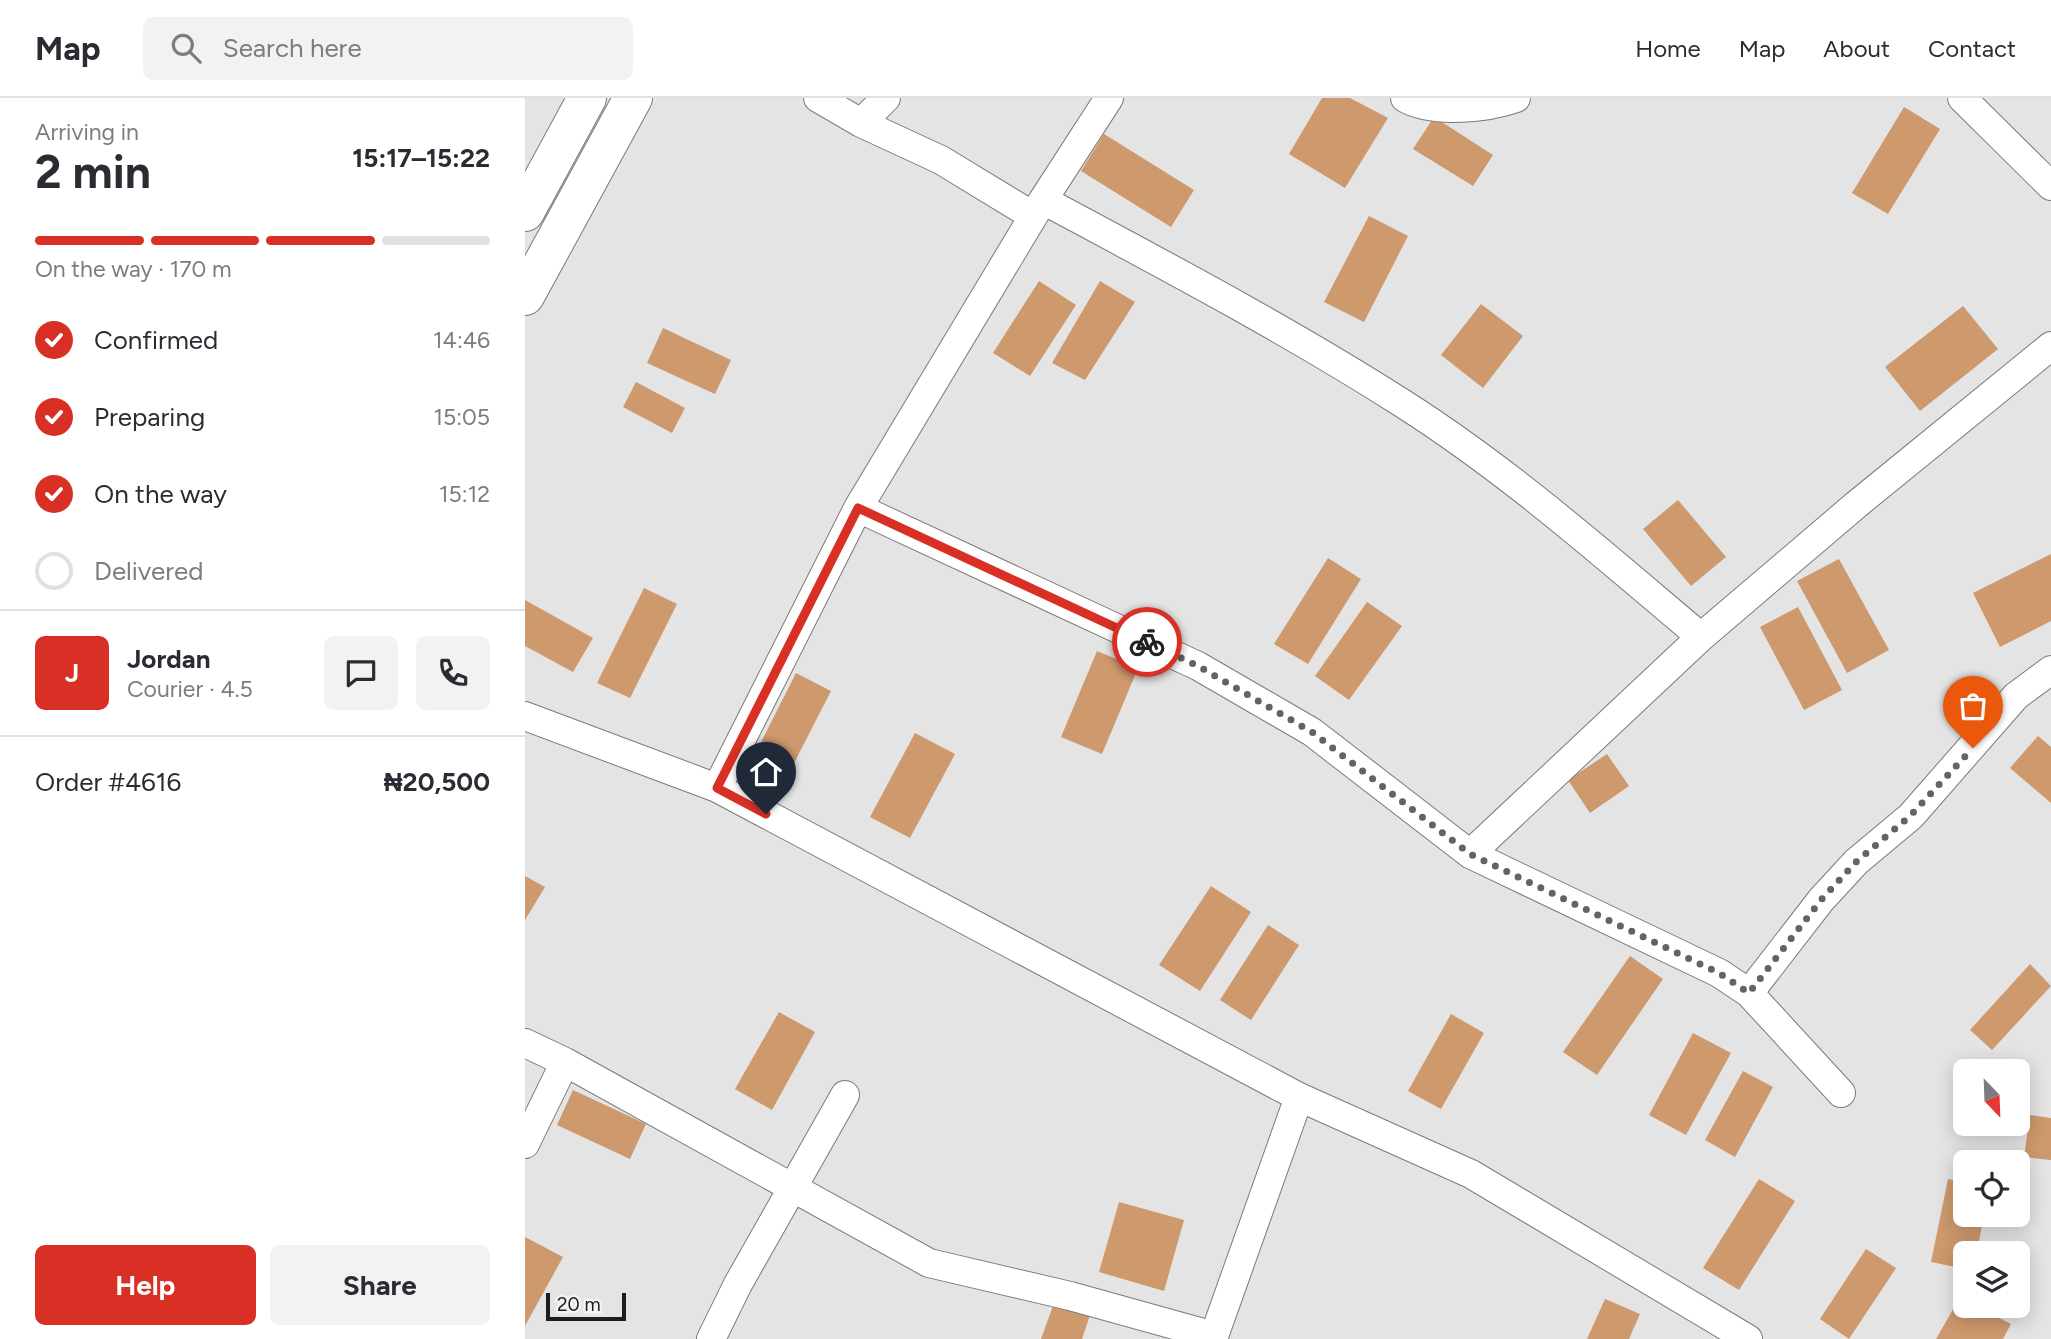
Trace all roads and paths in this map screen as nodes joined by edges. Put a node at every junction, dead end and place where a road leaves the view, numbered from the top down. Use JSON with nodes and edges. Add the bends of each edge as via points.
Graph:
{"nodes":[{"id":1,"x":587,"y":98,"type":"edge"},
{"id":2,"x":633,"y":98,"type":"edge"},
{"id":3,"x":818,"y":98,"type":"edge"},
{"id":4,"x":886,"y":98,"type":"edge"},
{"id":5,"x":1109,"y":98,"type":"edge"},
{"id":6,"x":1405,"y":98,"type":"edge"},
{"id":7,"x":1516,"y":98,"type":"edge"},
{"id":8,"x":1962,"y":98,"type":"edge"},
{"id":9,"x":861,"y":123,"type":"junction"},
{"id":10,"x":2051,"y":186,"type":"edge"},
{"id":11,"x":1038,"y":208,"type":"junction"},
{"id":12,"x":525,"y":212,"type":"edge"},
{"id":13,"x":525,"y":296,"type":"edge"},
{"id":14,"x":2051,"y":346,"type":"edge"},
{"id":15,"x":858,"y":508,"type":"junction"},
{"id":16,"x":1701,"y":638,"type":"junction"},
{"id":17,"x":2051,"y":670,"type":"edge"},
{"id":18,"x":525,"y":716,"type":"edge"},
{"id":19,"x":717,"y":788,"type":"junction"},
{"id":20,"x":1470,"y":854,"type":"junction"},
{"id":21,"x":1749,"y":993,"type":"junction"},
{"id":22,"x":525,"y":1043,"type":"edge"},
{"id":23,"x":565,"y":1062,"type":"junction"},
{"id":24,"x":1841,"y":1093,"type":"dead end"},
{"id":25,"x":845,"y":1095,"type":"dead end"},
{"id":26,"x":1299,"y":1097,"type":"junction"},
{"id":27,"x":525,"y":1144,"type":"edge"},
{"id":28,"x":795,"y":1189,"type":"junction"},
{"id":29,"x":1214,"y":1337,"type":"edge"},
{"id":30,"x":712,"y":1339,"type":"edge"},
{"id":31,"x":1748,"y":1339,"type":"edge"}],
"edges":[{"from":1,"to":12,"type":"highway"},
{"from":2,"to":13,"type":"highway"},
{"from":3,"to":9,"type":"street"},
{"from":4,"to":9,"type":"street"},
{"from":5,"to":11,"type":"street"},
{"from":6,"to":7,"type":"street","via":[[1417,105],[1490,107]]},
{"from":8,"to":10,"type":"street"},
{"from":9,"to":11,"type":"street"},
{"from":11,"to":15,"type":"street"},
{"from":11,"to":16,"type":"street","via":[[1221,296],[1403,404],[1560,517]]},
{"from":14,"to":16,"type":"street"},
{"from":15,"to":19,"type":"street"},
{"from":15,"to":20,"type":"street","via":[[1198,666],[1312,732]]},
{"from":16,"to":20,"type":"street"},
{"from":17,"to":21,"type":"street","via":[[2017,696],[1910,816],[1856,862]]},
{"from":18,"to":19,"type":"street"},
{"from":19,"to":26,"type":"street"},
{"from":20,"to":21,"type":"street","via":[[1719,973]]},
{"from":21,"to":24,"type":"street"},
{"from":22,"to":23,"type":"street"},
{"from":23,"to":27,"type":"street"},
{"from":23,"to":28,"type":"street"},
{"from":25,"to":28,"type":"street"},
{"from":26,"to":29,"type":"street"},
{"from":26,"to":31,"type":"street","via":[[1471,1174]]},
{"from":28,"to":29,"type":"street","via":[[929,1263]]},
{"from":28,"to":30,"type":"street","via":[[738,1284]]}]}
